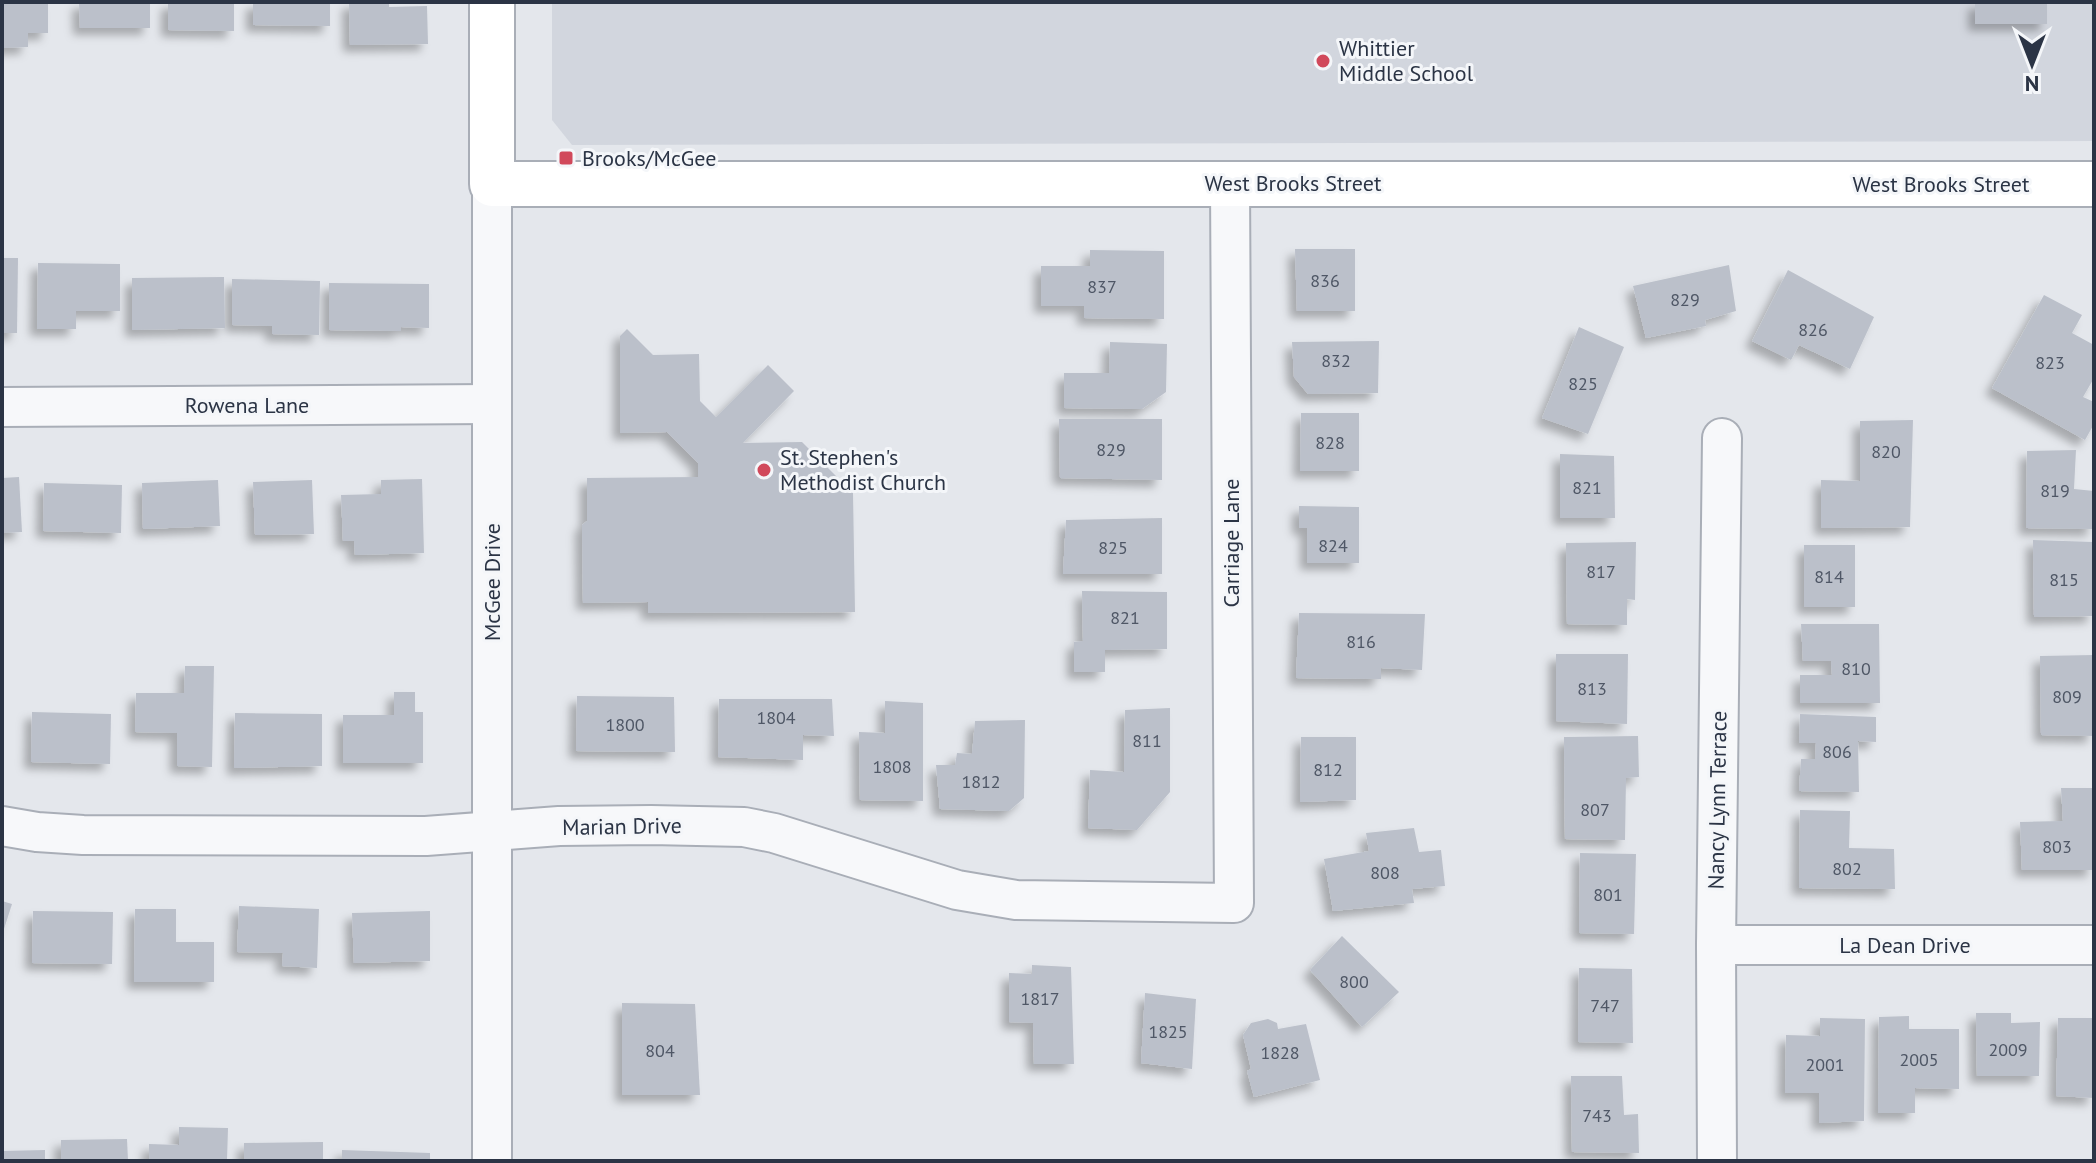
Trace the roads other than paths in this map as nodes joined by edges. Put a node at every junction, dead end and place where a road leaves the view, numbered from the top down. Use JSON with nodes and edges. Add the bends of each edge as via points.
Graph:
{"nodes":[{"id":1,"x":492,"y":2,"type":"edge"},
{"id":2,"x":1230,"y":183,"type":"junction"},
{"id":3,"x":492,"y":184,"type":"junction"},
{"id":4,"x":2094,"y":184,"type":"edge"},
{"id":5,"x":492,"y":404,"type":"junction"},
{"id":6,"x":2,"y":407,"type":"edge"},
{"id":7,"x":1722,"y":438,"type":"dead end"},
{"id":8,"x":2,"y":826,"type":"edge"},
{"id":9,"x":492,"y":831,"type":"junction"},
{"id":10,"x":1234,"y":903,"type":"joint"},
{"id":11,"x":1716,"y":945,"type":"junction"},
{"id":12,"x":2094,"y":945,"type":"edge"},
{"id":13,"x":492,"y":1161,"type":"edge"},
{"id":14,"x":1717,"y":1161,"type":"edge"}],
"edges":[{"from":1,"to":3,"type":"street","name":"McGee Drive"},
{"from":2,"to":3,"type":"street","name":"West Brooks Street"},
{"from":2,"to":4,"type":"street","name":"West Brooks Street"},
{"from":2,"to":10,"type":"street","name":"Carriage Lane"},
{"from":3,"to":5,"type":"street","name":"McGee Drive"},
{"from":5,"to":6,"type":"street","name":"Rowena Lane"},
{"from":5,"to":9,"type":"street","name":"McGee Drive"},
{"from":7,"to":11,"type":"street","name":"Nancy Lynn Terrace"},
{"from":8,"to":9,"type":"street","name":"Marian Drive","via":[[83,835],[426,836]]},
{"from":9,"to":10,"type":"street","name":"Marian Drive","via":[[744,827],[987,896]]},
{"from":9,"to":13,"type":"street","name":"McGee Drive"},
{"from":11,"to":12,"type":"street","name":"La Dean Drive"},
{"from":11,"to":14,"type":"street","name":"Nancy Lynn Terrace"}]}
